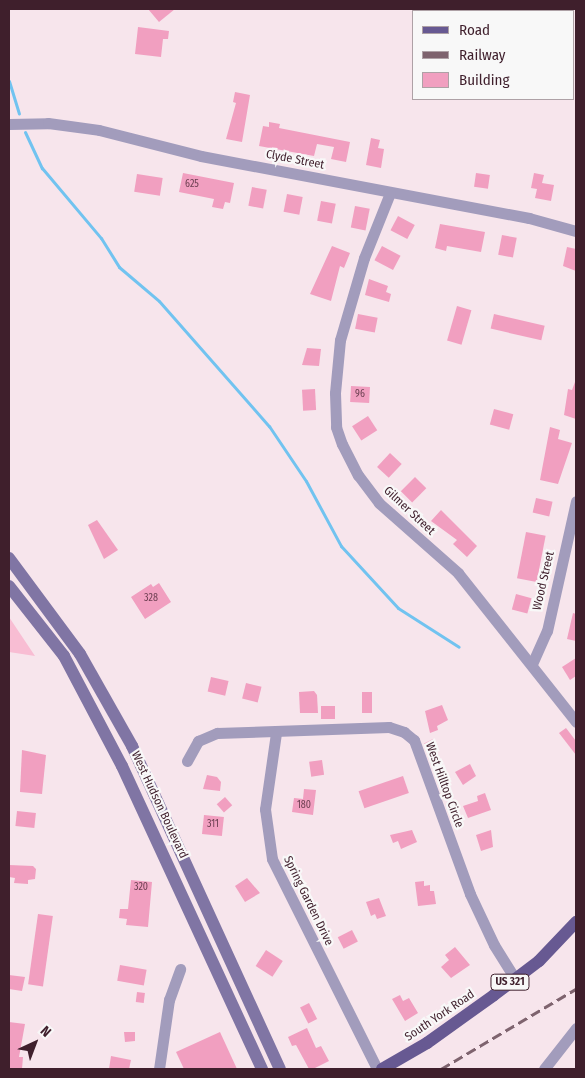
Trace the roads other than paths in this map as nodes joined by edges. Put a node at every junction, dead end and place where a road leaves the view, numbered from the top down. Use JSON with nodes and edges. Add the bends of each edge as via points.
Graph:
{"nodes":[{"id":1,"x":9,"y":124,"type":"edge"},
{"id":2,"x":390,"y":192,"type":"junction"},
{"id":3,"x":576,"y":231,"type":"edge"},
{"id":4,"x":576,"y":501,"type":"edge"},
{"id":5,"x":9,"y":558,"type":"edge"},
{"id":6,"x":9,"y":586,"type":"edge"},
{"id":7,"x":532,"y":664,"type":"junction"},
{"id":8,"x":576,"y":722,"type":"edge"},
{"id":9,"x":276,"y":733,"type":"junction"},
{"id":10,"x":187,"y":761,"type":"dead end"},
{"id":11,"x":576,"y":922,"type":"edge"},
{"id":12,"x":180,"y":969,"type":"dead end"},
{"id":13,"x":515,"y":978,"type":"junction"},
{"id":14,"x":576,"y":1028,"type":"edge"},
{"id":15,"x":159,"y":1069,"type":"edge"},
{"id":16,"x":262,"y":1069,"type":"edge"},
{"id":17,"x":280,"y":1069,"type":"edge"},
{"id":18,"x":377,"y":1069,"type":"edge"},
{"id":19,"x":382,"y":1069,"type":"edge"},
{"id":20,"x":544,"y":1069,"type":"edge"}],
"edges":[{"from":1,"to":2,"type":"street","name":"Clyde Street","via":[[65,124],[201,156]]},
{"from":2,"to":3,"type":"street","name":"Clyde Street","via":[[529,218]]},
{"from":2,"to":7,"type":"street","name":"Gilmer Street","via":[[364,258],[340,340],[335,393],[336,428],[358,475],[379,503],[458,574]]},
{"from":4,"to":7,"type":"street","name":"Wood Street","via":[[547,631]]},
{"from":5,"to":17,"type":"main road","name":"West Hudson Boulevard","via":[[80,654],[132,746]]},
{"from":6,"to":16,"type":"main road","name":"West Hudson Boulevard","via":[[64,656],[113,748]]},
{"from":7,"to":8,"type":"street","name":"Gilmer Street"},
{"from":9,"to":10,"type":"street","name":"West Hilltop Circle","via":[[217,733],[198,741]]},
{"from":9,"to":13,"type":"street","name":"West Hilltop Circle","via":[[389,727],[414,740],[470,894],[494,945]]},
{"from":9,"to":18,"type":"street","name":"Spring Garden Drive","via":[[265,809],[272,859]]},
{"from":11,"to":13,"type":"main road","name":"South York Road","number":"US 321","via":[[539,961]]},
{"from":12,"to":15,"type":"street","via":[[169,1000]]},
{"from":13,"to":19,"type":"main road","name":"South York Road","number":"US 321","via":[[465,1017]]},
{"from":14,"to":20,"type":"street"}]}
